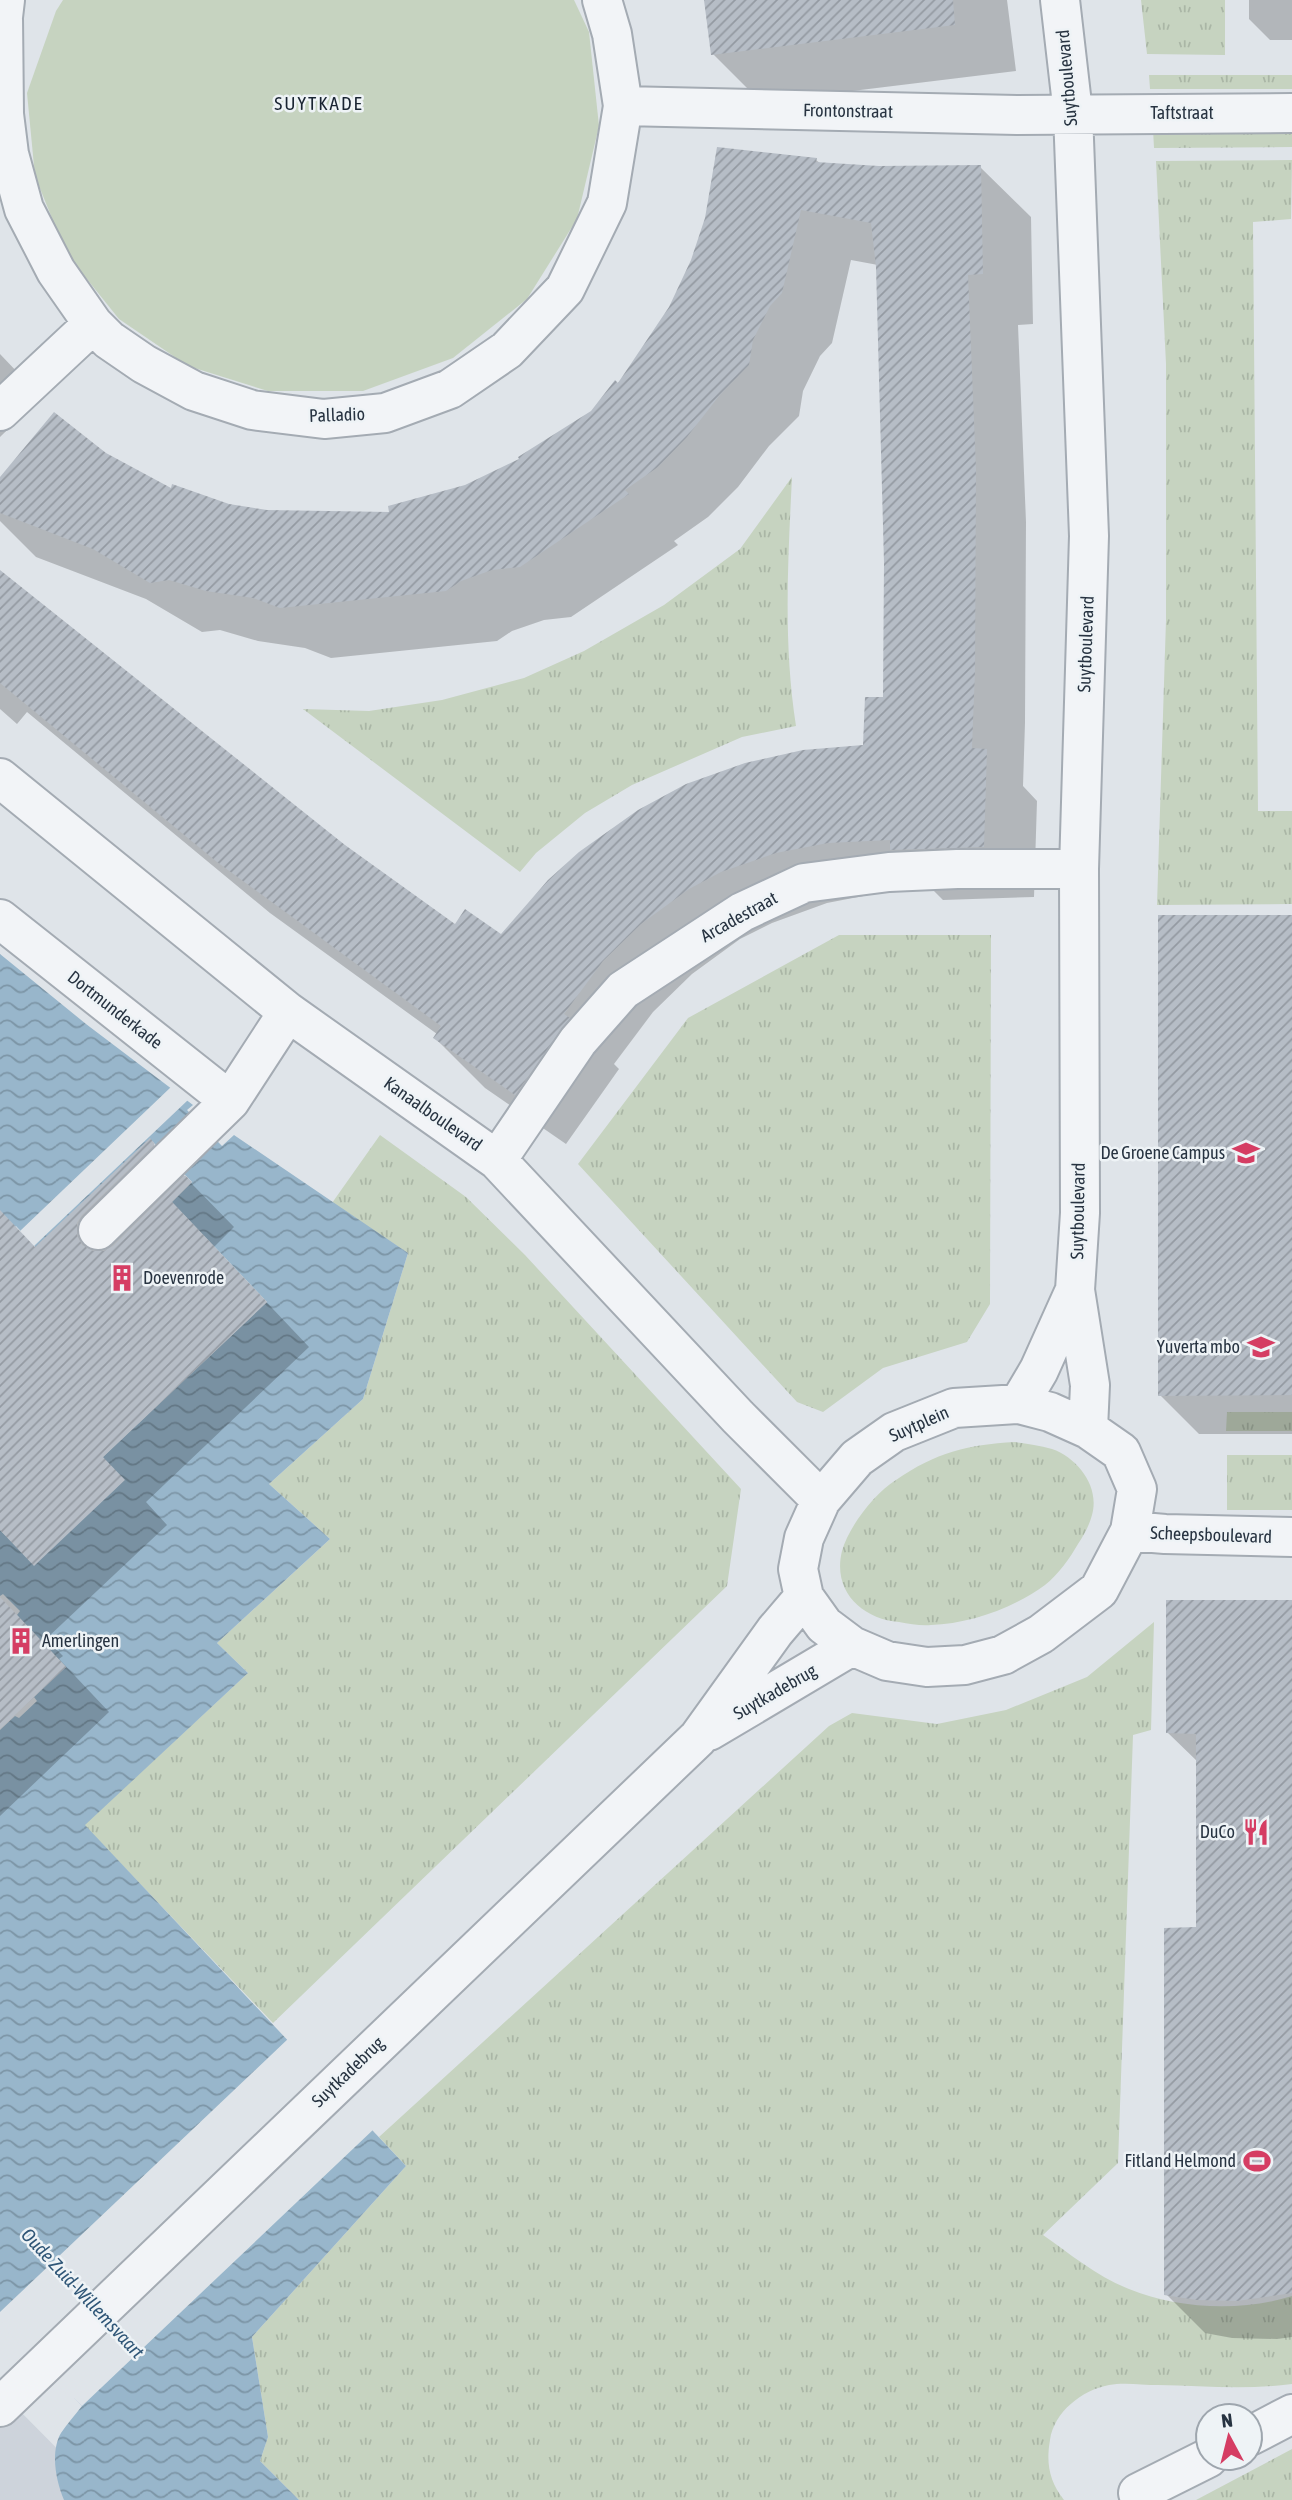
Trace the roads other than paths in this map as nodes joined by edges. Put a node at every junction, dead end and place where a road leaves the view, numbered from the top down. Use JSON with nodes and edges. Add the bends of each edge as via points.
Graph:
{"nodes":[{"id":1,"x":5,"y":0,"type":"edge"},
{"id":2,"x":602,"y":0,"type":"edge"},
{"id":3,"x":1060,"y":0,"type":"edge"},
{"id":4,"x":623,"y":106,"type":"junction"},
{"id":5,"x":1073,"y":113,"type":"junction"},
{"id":6,"x":1292,"y":113,"type":"edge"},
{"id":7,"x":93,"y":324,"type":"junction"},
{"id":8,"x":0,"y":411,"type":"edge"},
{"id":9,"x":0,"y":778,"type":"edge"},
{"id":10,"x":1079,"y":869,"type":"junction"},
{"id":11,"x":0,"y":919,"type":"edge"},
{"id":12,"x":288,"y":1012,"type":"junction"},
{"id":13,"x":217,"y":1114,"type":"junction"},
{"id":14,"x":497,"y":1160,"type":"junction"},
{"id":15,"x":98,"y":1230,"type":"dead end"},
{"id":16,"x":1075,"y":1290,"type":"junction"},
{"id":17,"x":1019,"y":1404,"type":"junction"},
{"id":18,"x":1088,"y":1429,"type":"junction"},
{"id":19,"x":821,"y":1500,"type":"junction"},
{"id":20,"x":1130,"y":1531,"type":"junction"},
{"id":21,"x":1292,"y":1537,"type":"edge"},
{"id":22,"x":804,"y":1597,"type":"junction"},
{"id":23,"x":852,"y":1646,"type":"junction"},
{"id":24,"x":698,"y":1738,"type":"junction"},
{"id":25,"x":0,"y":2407,"type":"edge"},
{"id":26,"x":1292,"y":2414,"type":"edge"},
{"id":27,"x":1264,"y":2429,"type":"edge"},
{"id":28,"x":1194,"y":2465,"type":"edge"},
{"id":29,"x":1138,"y":2493,"type":"dead end"}],
"edges":[{"from":1,"to":7,"type":"street","name":"Palladio","via":[[4,114],[9,154],[24,209],[56,271]]},
{"from":2,"to":4,"type":"street","name":"Palladio"},
{"from":3,"to":5,"type":"street","name":"Suytboulevard"},
{"from":4,"to":5,"type":"street","name":"Frontonstraat"},
{"from":4,"to":7,"type":"street","name":"Palladio","via":[[607,204],[565,289],[508,350],[450,389],[385,413],[324,419],[252,410],[194,391],[154,370]]},
{"from":5,"to":6,"type":"street","name":"Taftstraat"},
{"from":5,"to":10,"type":"street","name":"Suytboulevard","via":[[1089,536]]},
{"from":7,"to":8,"type":"street"},
{"from":9,"to":12,"type":"street","name":"Kanaalboulevard"},
{"from":10,"to":14,"type":"street","name":"Arcadestraat","via":[[890,872],[804,883],[742,912],[623,990],[578,1041]]},
{"from":10,"to":16,"type":"street","name":"Suytboulevard","via":[[1080,1213]]},
{"from":11,"to":13,"type":"street","name":"Dortmunderkade"},
{"from":12,"to":13,"type":"street"},
{"from":12,"to":14,"type":"street","name":"Kanaalboulevard"},
{"from":13,"to":15,"type":"street"},
{"from":14,"to":19,"type":"street","name":"Kanaalboulevard"},
{"from":16,"to":17,"type":"street","name":"Suytboulevard"},
{"from":16,"to":18,"type":"street","name":"Suytboulevard","via":[[1090,1385]]},
{"from":17,"to":18,"type":"street","name":"Suytplein"},
{"from":17,"to":19,"type":"street","name":"Suytplein","via":[[954,1408],[894,1432],[857,1458]]},
{"from":18,"to":20,"type":"street","name":"Suytplein","via":[[1121,1452],[1137,1489]]},
{"from":19,"to":22,"type":"street","name":"Suytplein","via":[[802,1549],[799,1569]]},
{"from":20,"to":21,"type":"street","name":"Scheepsboulevard"},
{"from":20,"to":23,"type":"street","name":"Suytplein","via":[[1099,1590],[1041,1634],[1003,1655],[965,1665],[927,1667],[887,1661]]},
{"from":22,"to":23,"type":"street","name":"Suytplein","via":[[824,1625]]},
{"from":22,"to":24,"type":"street","name":"Suytkadebrug"},
{"from":23,"to":24,"type":"street","name":"Suytkadebrug"},
{"from":24,"to":25,"type":"street","name":"Suytkadebrug"},
{"from":26,"to":27,"type":"street"},
{"from":28,"to":29,"type":"street"}]}
